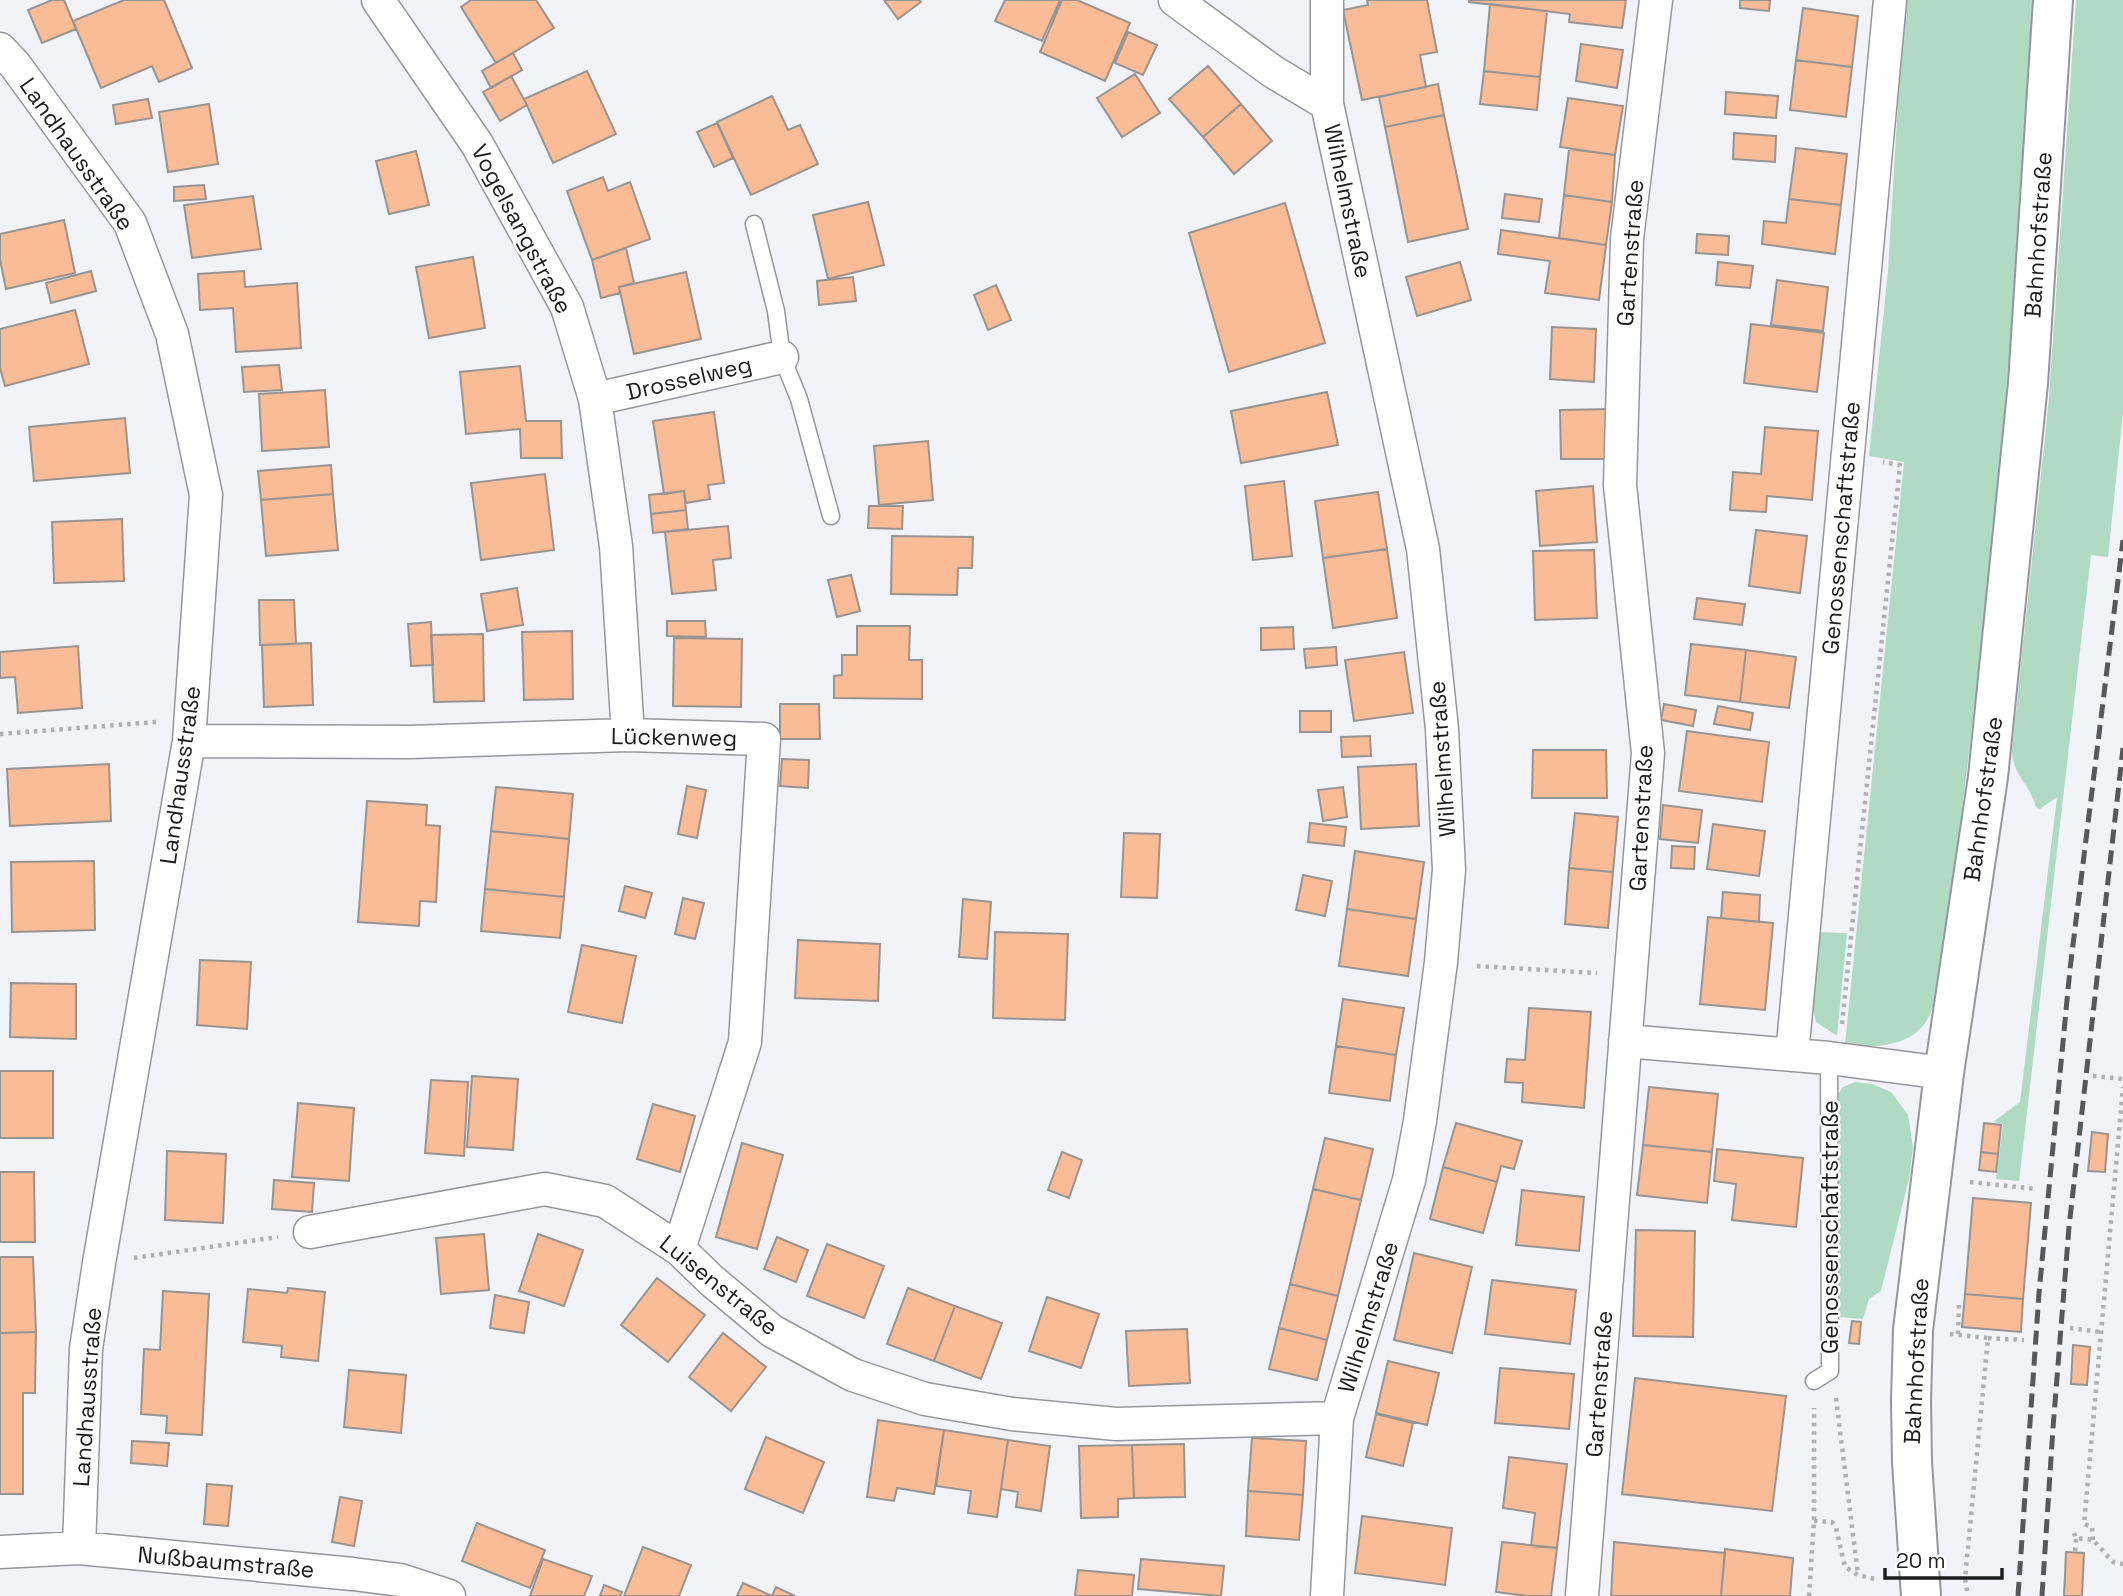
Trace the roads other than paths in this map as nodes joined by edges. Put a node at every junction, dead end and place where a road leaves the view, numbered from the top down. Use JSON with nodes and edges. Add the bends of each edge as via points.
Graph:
{"nodes":[{"id":1,"x":378,"y":0,"type":"edge"},
{"id":2,"x":1175,"y":0,"type":"edge"},
{"id":3,"x":1327,"y":0,"type":"edge"},
{"id":4,"x":1656,"y":0,"type":"edge"},
{"id":5,"x":1890,"y":0,"type":"edge"},
{"id":6,"x":2053,"y":0,"type":"edge"},
{"id":7,"x":0,"y":50,"type":"edge"},
{"id":8,"x":1327,"y":104,"type":"junction"},
{"id":9,"x":754,"y":224,"type":"dead end"},
{"id":10,"x":782,"y":357,"type":"junction"},
{"id":11,"x":595,"y":400,"type":"junction"},
{"id":12,"x":831,"y":516,"type":"dead end"},
{"id":13,"x":190,"y":730,"type":"junction"},
{"id":14,"x":628,"y":735,"type":"junction"},
{"id":15,"x":1625,"y":1041,"type":"junction"},
{"id":16,"x":1792,"y":1055,"type":"junction"},
{"id":17,"x":1834,"y":1059,"type":"junction"},
{"id":18,"x":1944,"y":1073,"type":"junction"},
{"id":19,"x":310,"y":1233,"type":"road end"},
{"id":20,"x":679,"y":1249,"type":"junction"},
{"id":21,"x":1814,"y":1381,"type":"road end"},
{"id":22,"x":1337,"y":1418,"type":"junction"},
{"id":23,"x":79,"y":1548,"type":"junction"},
{"id":24,"x":0,"y":1552,"type":"edge"},
{"id":25,"x":449,"y":1596,"type":"edge"},
{"id":26,"x":1327,"y":1596,"type":"edge"},
{"id":27,"x":1582,"y":1596,"type":"edge"},
{"id":28,"x":1921,"y":1596,"type":"edge"}],
"edges":[{"from":1,"to":11,"type":"street","name":"Vogelsangstraße","via":[[477,144],[534,243],[567,307]]},
{"from":2,"to":8,"type":"street","name":"Wilhelmstraße","via":[[1272,71]]},
{"from":3,"to":8,"type":"street"},
{"from":4,"to":15,"type":"street","name":"Gartenstraße","via":[[1627,239],[1624,335],[1620,485],[1648,753]]},
{"from":5,"to":16,"type":"street","name":"Genossenschaftstraße"},
{"from":6,"to":18,"type":"main road","name":"Bahnhofstraße","via":[[2028,383],[1994,723]]},
{"from":7,"to":13,"type":"street","name":"Landhausstraße","via":[[130,223],[172,334],[206,495]]},
{"from":8,"to":22,"type":"street","name":"Wilhelmstraße","via":[[1423,549],[1442,729],[1449,870],[1441,962],[1409,1181]]},
{"from":9,"to":10,"type":"lane","name":"Drosselweg","via":[[776,311]]},
{"from":10,"to":11,"type":"street","name":"Drosselweg"},
{"from":10,"to":12,"type":"lane","name":"Drosselweg","via":[[799,399]]},
{"from":11,"to":14,"type":"street","name":"Vogelsangstraße","via":[[616,547]]},
{"from":13,"to":14,"type":"street","name":"Lückenweg","via":[[410,742]]},
{"from":13,"to":23,"type":"street","name":"Landhausstraße","via":[[86,1349]]},
{"from":14,"to":20,"type":"street","name":"Lückenweg","via":[[764,739],[745,1042]]},
{"from":15,"to":16,"type":"street"},
{"from":15,"to":27,"type":"street","name":"Gartenstraße"},
{"from":16,"to":17,"type":"street"},
{"from":17,"to":18,"type":"street"},
{"from":17,"to":21,"type":"lane","name":"Genossenschaftstraße","via":[[1830,1371]]},
{"from":18,"to":28,"type":"main road","name":"Bahnhofstraße","via":[[1913,1330],[1912,1462]]},
{"from":19,"to":20,"type":"street","name":"Luisenstraße","via":[[545,1189],[605,1201]]},
{"from":20,"to":22,"type":"street","name":"Luisenstraße","via":[[772,1331],[853,1375],[925,1399],[1012,1414],[1116,1424]]},
{"from":22,"to":26,"type":"street","name":"Wilhelmstraße"},
{"from":23,"to":24,"type":"street","name":"Nußbaumstraße"},
{"from":23,"to":25,"type":"street","name":"Nußbaumstraße","via":[[400,1580]]}]}
